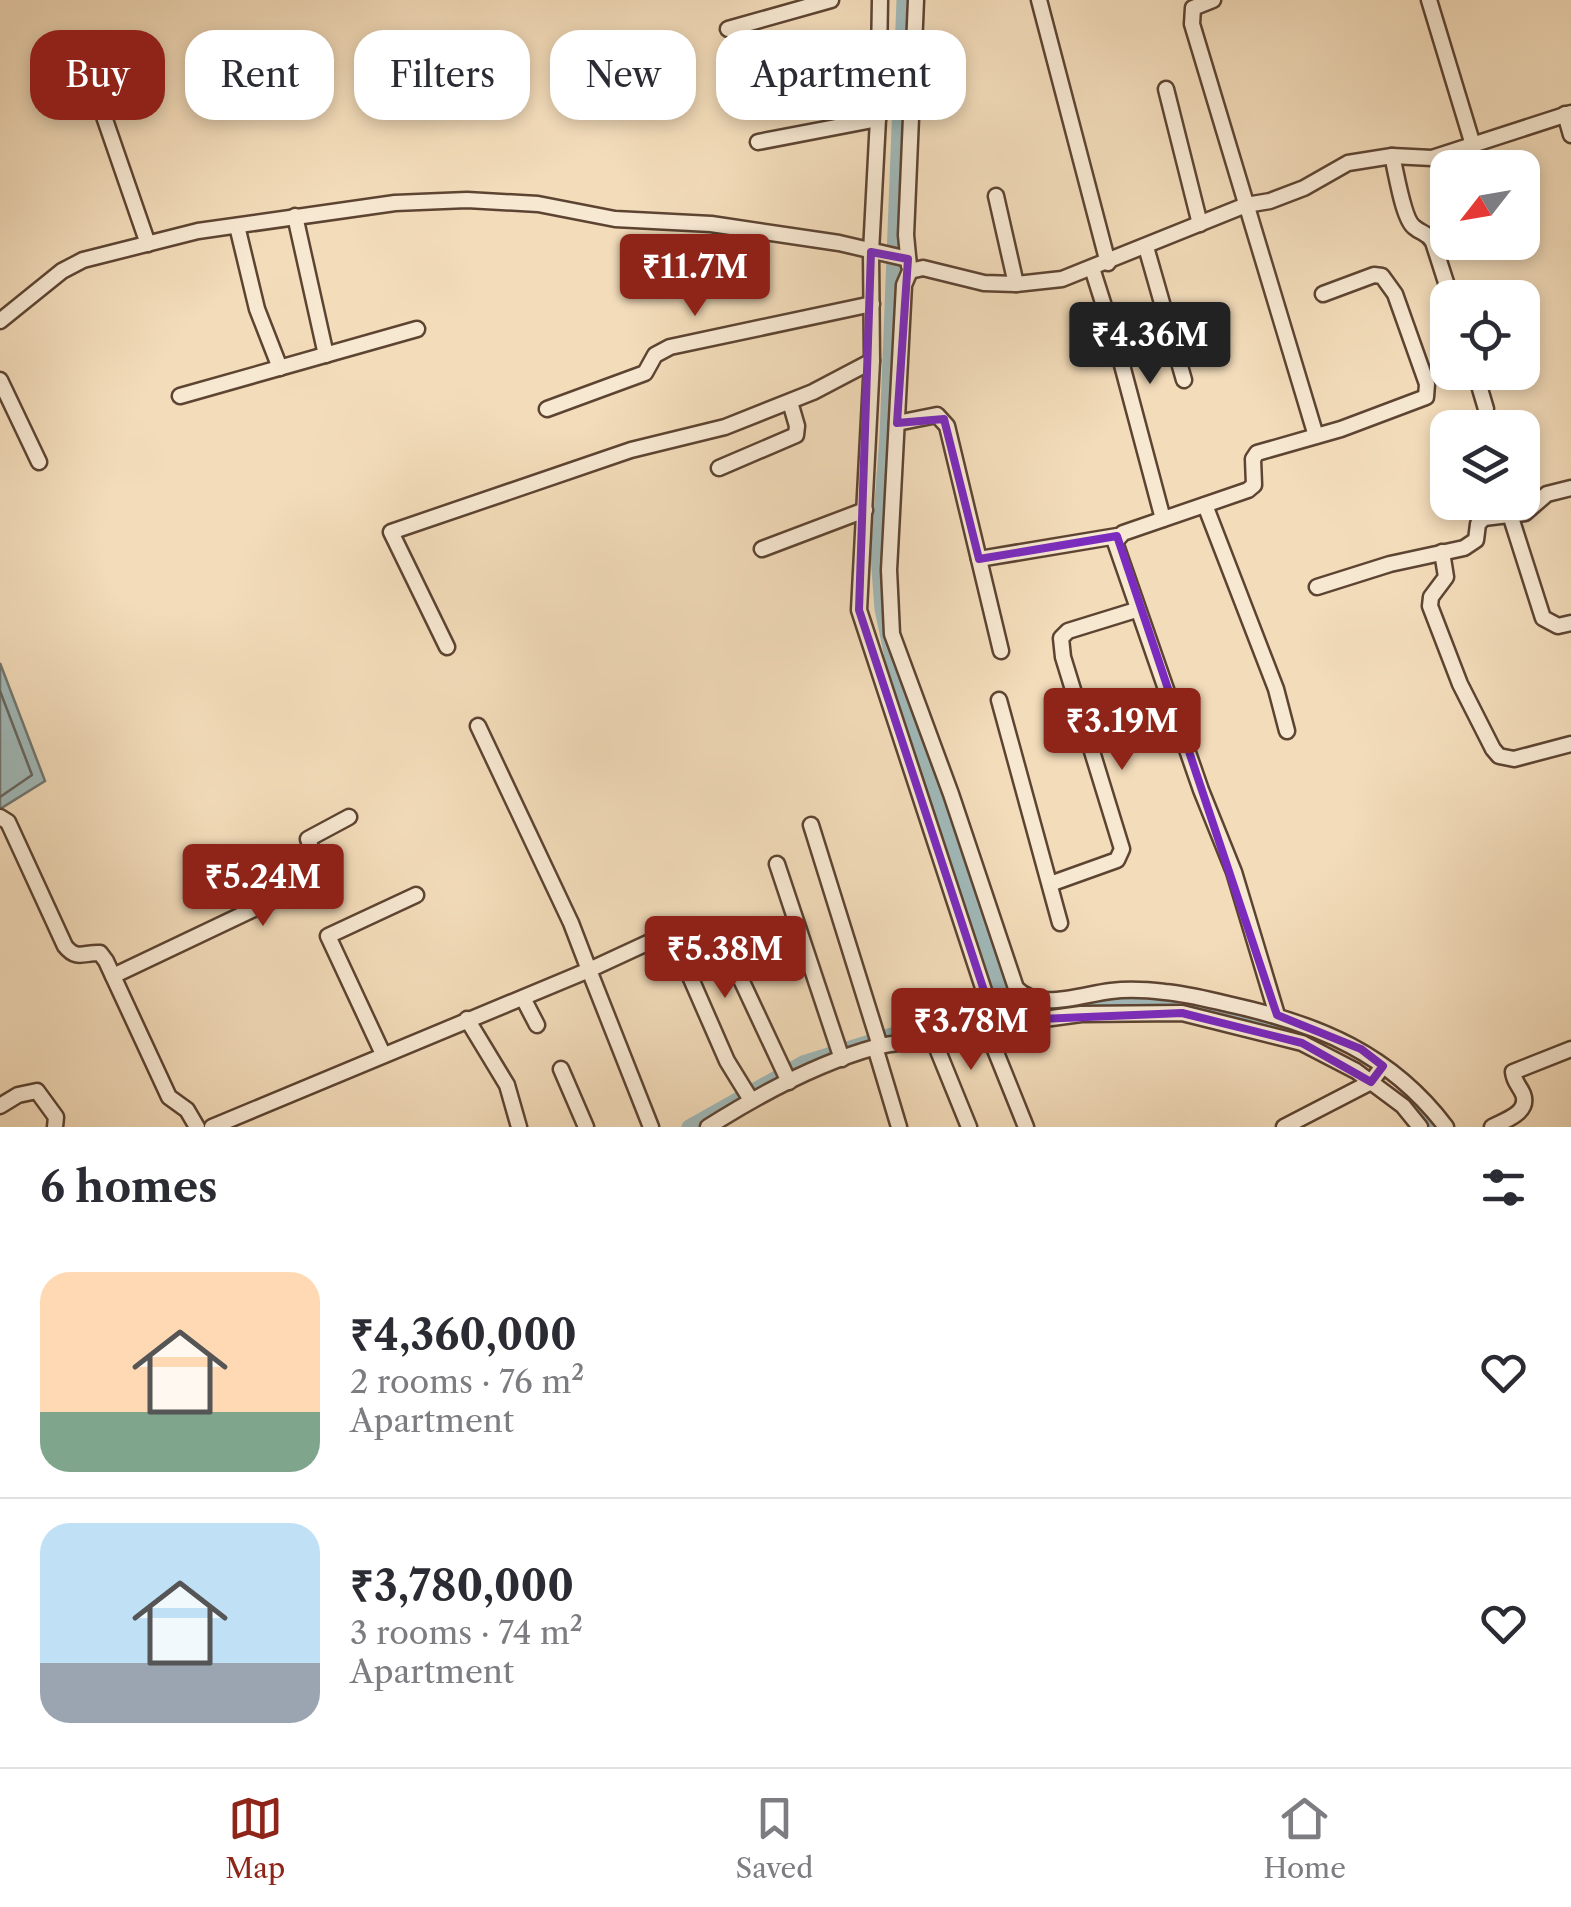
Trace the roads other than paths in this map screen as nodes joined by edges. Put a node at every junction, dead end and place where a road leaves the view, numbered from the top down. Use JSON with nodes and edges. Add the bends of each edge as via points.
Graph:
{"nodes":[{"id":1,"x":831,"y":0,"type":"edge"},
{"id":2,"x":880,"y":0,"type":"edge"},
{"id":3,"x":916,"y":0,"type":"edge"},
{"id":4,"x":1039,"y":0,"type":"edge"},
{"id":5,"x":1212,"y":0,"type":"edge"},
{"id":6,"x":1428,"y":0,"type":"edge"},
{"id":7,"x":1189,"y":4,"type":"edge"},
{"id":8,"x":728,"y":29,"type":"dead end"},
{"id":9,"x":879,"y":30,"type":"edge"},
{"id":10,"x":1166,"y":89,"type":"dead end"},
{"id":11,"x":1568,"y":114,"type":"edge"},
{"id":12,"x":105,"y":120,"type":"edge"},
{"id":13,"x":873,"y":120,"type":"edge"},
{"id":14,"x":878,"y":120,"type":"edge"},
{"id":15,"x":1571,"y":135,"type":"edge"},
{"id":16,"x":758,"y":142,"type":"dead end"},
{"id":17,"x":1473,"y":145,"type":"junction"},
{"id":18,"x":1392,"y":156,"type":"junction"},
{"id":19,"x":996,"y":196,"type":"dead end"},
{"id":20,"x":1246,"y":206,"type":"junction"},
{"id":21,"x":295,"y":216,"type":"junction"},
{"id":22,"x":1200,"y":224,"type":"junction"},
{"id":23,"x":237,"y":226,"type":"junction"},
{"id":24,"x":148,"y":244,"type":"junction"},
{"id":25,"x":1146,"y":247,"type":"junction"},
{"id":26,"x":875,"y":253,"type":"junction"},
{"id":27,"x":1108,"y":262,"type":"junction"},
{"id":28,"x":906,"y":263,"type":"junction"},
{"id":29,"x":1092,"y":268,"type":"junction"},
{"id":30,"x":1445,"y":280,"type":"edge"},
{"id":31,"x":1016,"y":284,"type":"junction"},
{"id":32,"x":1323,"y":294,"type":"dead end"},
{"id":33,"x":872,"y":304,"type":"junction"},
{"id":34,"x":0,"y":320,"type":"edge"},
{"id":35,"x":416,"y":328,"type":"dead end"},
{"id":36,"x":326,"y":354,"type":"junction"},
{"id":37,"x":872,"y":361,"type":"junction"},
{"id":38,"x":280,"y":368,"type":"junction"},
{"id":39,"x":0,"y":380,"type":"edge"},
{"id":40,"x":1184,"y":380,"type":"dead end"},
{"id":41,"x":180,"y":396,"type":"dead end"},
{"id":42,"x":790,"y":402,"type":"junction"},
{"id":43,"x":547,"y":409,"type":"dead end"},
{"id":44,"x":898,"y":423,"type":"junction"},
{"id":45,"x":1316,"y":436,"type":"junction"},
{"id":46,"x":40,"y":462,"type":"dead end"},
{"id":47,"x":719,"y":468,"type":"dead end"},
{"id":48,"x":1571,"y":488,"type":"edge"},
{"id":49,"x":1540,"y":501,"type":"edge"},
{"id":50,"x":1204,"y":505,"type":"junction"},
{"id":51,"x":864,"y":510,"type":"junction"},
{"id":52,"x":1163,"y":519,"type":"junction"},
{"id":53,"x":1482,"y":520,"type":"edge"},
{"id":54,"x":1512,"y":520,"type":"edge"},
{"id":55,"x":1117,"y":536,"type":"junction"},
{"id":56,"x":762,"y":549,"type":"dead end"},
{"id":57,"x":1442,"y":552,"type":"junction"},
{"id":58,"x":979,"y":558,"type":"junction"},
{"id":59,"x":1317,"y":586,"type":"dead end"},
{"id":60,"x":1136,"y":610,"type":"junction"},
{"id":61,"x":1571,"y":624,"type":"edge"},
{"id":62,"x":448,"y":646,"type":"dead end"},
{"id":63,"x":1001,"y":651,"type":"dead end"},
{"id":64,"x":999,"y":700,"type":"dead end"},
{"id":65,"x":478,"y":726,"type":"dead end"},
{"id":66,"x":1287,"y":731,"type":"dead end"},
{"id":67,"x":1571,"y":744,"type":"edge"},
{"id":68,"x":349,"y":817,"type":"dead end"},
{"id":69,"x":0,"y":818,"type":"edge"},
{"id":70,"x":811,"y":825,"type":"dead end"},
{"id":71,"x":777,"y":864,"type":"dead end"},
{"id":72,"x":1050,"y":884,"type":"junction"},
{"id":73,"x":416,"y":895,"type":"dead end"},
{"id":74,"x":1060,"y":923,"type":"dead end"},
{"id":75,"x":671,"y":933,"type":"dead end"},
{"id":76,"x":656,"y":939,"type":"dead end"},
{"id":77,"x":589,"y":970,"type":"junction"},
{"id":78,"x":736,"y":970,"type":"dead end"},
{"id":79,"x":113,"y":976,"type":"junction"},
{"id":80,"x":524,"y":998,"type":"junction"},
{"id":81,"x":1277,"y":1015,"type":"junction"},
{"id":82,"x":467,"y":1019,"type":"junction"},
{"id":83,"x":992,"y":1021,"type":"junction"},
{"id":84,"x":537,"y":1025,"type":"dead end"},
{"id":85,"x":932,"y":1036,"type":"junction"},
{"id":86,"x":878,"y":1042,"type":"junction"},
{"id":87,"x":1571,"y":1049,"type":"edge"},
{"id":88,"x":840,"y":1052,"type":"junction"},
{"id":89,"x":384,"y":1054,"type":"junction"},
{"id":90,"x":561,"y":1069,"type":"dead end"},
{"id":91,"x":785,"y":1074,"type":"junction"},
{"id":92,"x":1377,"y":1075,"type":"junction"},
{"id":93,"x":747,"y":1094,"type":"junction"},
{"id":94,"x":0,"y":1106,"type":"edge"},
{"id":95,"x":55,"y":1127,"type":"edge"},
{"id":96,"x":196,"y":1127,"type":"edge"},
{"id":97,"x":212,"y":1127,"type":"edge"},
{"id":98,"x":519,"y":1127,"type":"edge"},
{"id":99,"x":586,"y":1127,"type":"edge"},
{"id":100,"x":651,"y":1127,"type":"edge"},
{"id":101,"x":708,"y":1127,"type":"edge"},
{"id":102,"x":900,"y":1127,"type":"edge"},
{"id":103,"x":969,"y":1127,"type":"edge"},
{"id":104,"x":1026,"y":1127,"type":"edge"},
{"id":105,"x":1284,"y":1127,"type":"edge"},
{"id":106,"x":1420,"y":1127,"type":"edge"},
{"id":107,"x":1446,"y":1127,"type":"edge"},
{"id":108,"x":1492,"y":1127,"type":"edge"}],
"edges":[{"from":1,"to":8,"type":"street"},
{"from":2,"to":9,"type":"street"},
{"from":3,"to":28,"type":"street"},
{"from":4,"to":27,"type":"street"},
{"from":5,"to":7,"type":"street"},
{"from":6,"to":17,"type":"street"},
{"from":7,"to":20,"type":"street"},
{"from":10,"to":22,"type":"street"},
{"from":11,"to":15,"type":"street"},
{"from":11,"to":17,"type":"street"},
{"from":12,"to":24,"type":"street"},
{"from":13,"to":16,"type":"street"},
{"from":14,"to":26,"type":"street"},
{"from":17,"to":18,"type":"street","via":[[1432,158]]},
{"from":18,"to":20,"type":"street","via":[[1348,163],[1304,188]]},
{"from":18,"to":30,"type":"street","via":[[1408,218],[1433,242]]},
{"from":19,"to":31,"type":"street"},
{"from":20,"to":22,"type":"street"},
{"from":20,"to":45,"type":"street"},
{"from":21,"to":23,"type":"street"},
{"from":21,"to":26,"type":"street","via":[[394,203],[538,204],[747,229]]},
{"from":21,"to":36,"type":"street"},
{"from":22,"to":25,"type":"street"},
{"from":23,"to":24,"type":"street"},
{"from":23,"to":38,"type":"street","via":[[257,310]]},
{"from":24,"to":34,"type":"street","via":[[70,266]]},
{"from":25,"to":27,"type":"street"},
{"from":25,"to":40,"type":"street"},
{"from":26,"to":28,"type":"street"},
{"from":26,"to":33,"type":"street"},
{"from":27,"to":29,"type":"street"},
{"from":28,"to":31,"type":"street"},
{"from":28,"to":44,"type":"street"},
{"from":29,"to":31,"type":"street"},
{"from":29,"to":52,"type":"street"},
{"from":32,"to":45,"type":"street","via":[[1382,276],[1428,391]]},
{"from":33,"to":37,"type":"street"},
{"from":33,"to":43,"type":"street","via":[[670,347],[645,373]]},
{"from":35,"to":36,"type":"street"},
{"from":36,"to":38,"type":"street"},
{"from":37,"to":42,"type":"street"},
{"from":37,"to":51,"type":"street"},
{"from":38,"to":41,"type":"street"},
{"from":39,"to":46,"type":"street"},
{"from":42,"to":47,"type":"street","via":[[796,435]]},
{"from":42,"to":62,"type":"street","via":[[391,532]]},
{"from":44,"to":58,"type":"street","via":[[944,419]]},
{"from":44,"to":81,"type":"street","via":[[892,634],[1016,988],[1038,999],[1162,991]]},
{"from":45,"to":50,"type":"street","via":[[1257,454],[1254,485]]},
{"from":48,"to":49,"type":"street"},
{"from":50,"to":52,"type":"street"},
{"from":50,"to":66,"type":"street"},
{"from":51,"to":56,"type":"street"},
{"from":51,"to":83,"type":"street","via":[[859,610]]},
{"from":52,"to":55,"type":"street"},
{"from":53,"to":57,"type":"street","via":[[1472,545]]},
{"from":54,"to":61,"type":"street","via":[[1543,618]]},
{"from":55,"to":58,"type":"street"},
{"from":55,"to":60,"type":"street"},
{"from":57,"to":59,"type":"street"},
{"from":57,"to":67,"type":"street","via":[[1446,577],[1430,606],[1498,756],[1514,759]]},
{"from":58,"to":63,"type":"street"},
{"from":60,"to":72,"type":"street","via":[[1061,638],[1122,849],[1117,860]]},
{"from":60,"to":81,"type":"street","via":[[1234,872]]},
{"from":64,"to":72,"type":"street"},
{"from":65,"to":77,"type":"street"},
{"from":68,"to":79,"type":"street","via":[[308,839],[317,880]]},
{"from":69,"to":79,"type":"street","via":[[8,822],[72,955],[100,953]]},
{"from":70,"to":86,"type":"street"},
{"from":71,"to":88,"type":"street"},
{"from":72,"to":74,"type":"street"},
{"from":73,"to":89,"type":"street","via":[[328,936]]},
{"from":75,"to":93,"type":"street"},
{"from":76,"to":77,"type":"street"},
{"from":77,"to":80,"type":"street"},
{"from":77,"to":100,"type":"street"},
{"from":78,"to":91,"type":"street"},
{"from":79,"to":96,"type":"street","via":[[169,1097]]},
{"from":80,"to":82,"type":"street"},
{"from":80,"to":84,"type":"street"},
{"from":81,"to":92,"type":"street","via":[[1348,1042]]},
{"from":82,"to":89,"type":"street"},
{"from":82,"to":98,"type":"street","via":[[507,1084]]},
{"from":83,"to":85,"type":"street"},
{"from":83,"to":92,"type":"street","via":[[1182,1013],[1302,1044]]},
{"from":83,"to":104,"type":"street"},
{"from":85,"to":86,"type":"street"},
{"from":85,"to":103,"type":"street"},
{"from":86,"to":88,"type":"street"},
{"from":86,"to":102,"type":"street"},
{"from":87,"to":108,"type":"street","via":[[1512,1072],[1524,1106]]},
{"from":88,"to":91,"type":"street"},
{"from":89,"to":97,"type":"street"},
{"from":90,"to":99,"type":"street"},
{"from":91,"to":93,"type":"street"},
{"from":92,"to":105,"type":"street"},
{"from":92,"to":106,"type":"street"},
{"from":92,"to":107,"type":"street","via":[[1420,1096]]},
{"from":93,"to":101,"type":"street"},
{"from":94,"to":95,"type":"street","via":[[37,1091],[56,1117]]}]}
